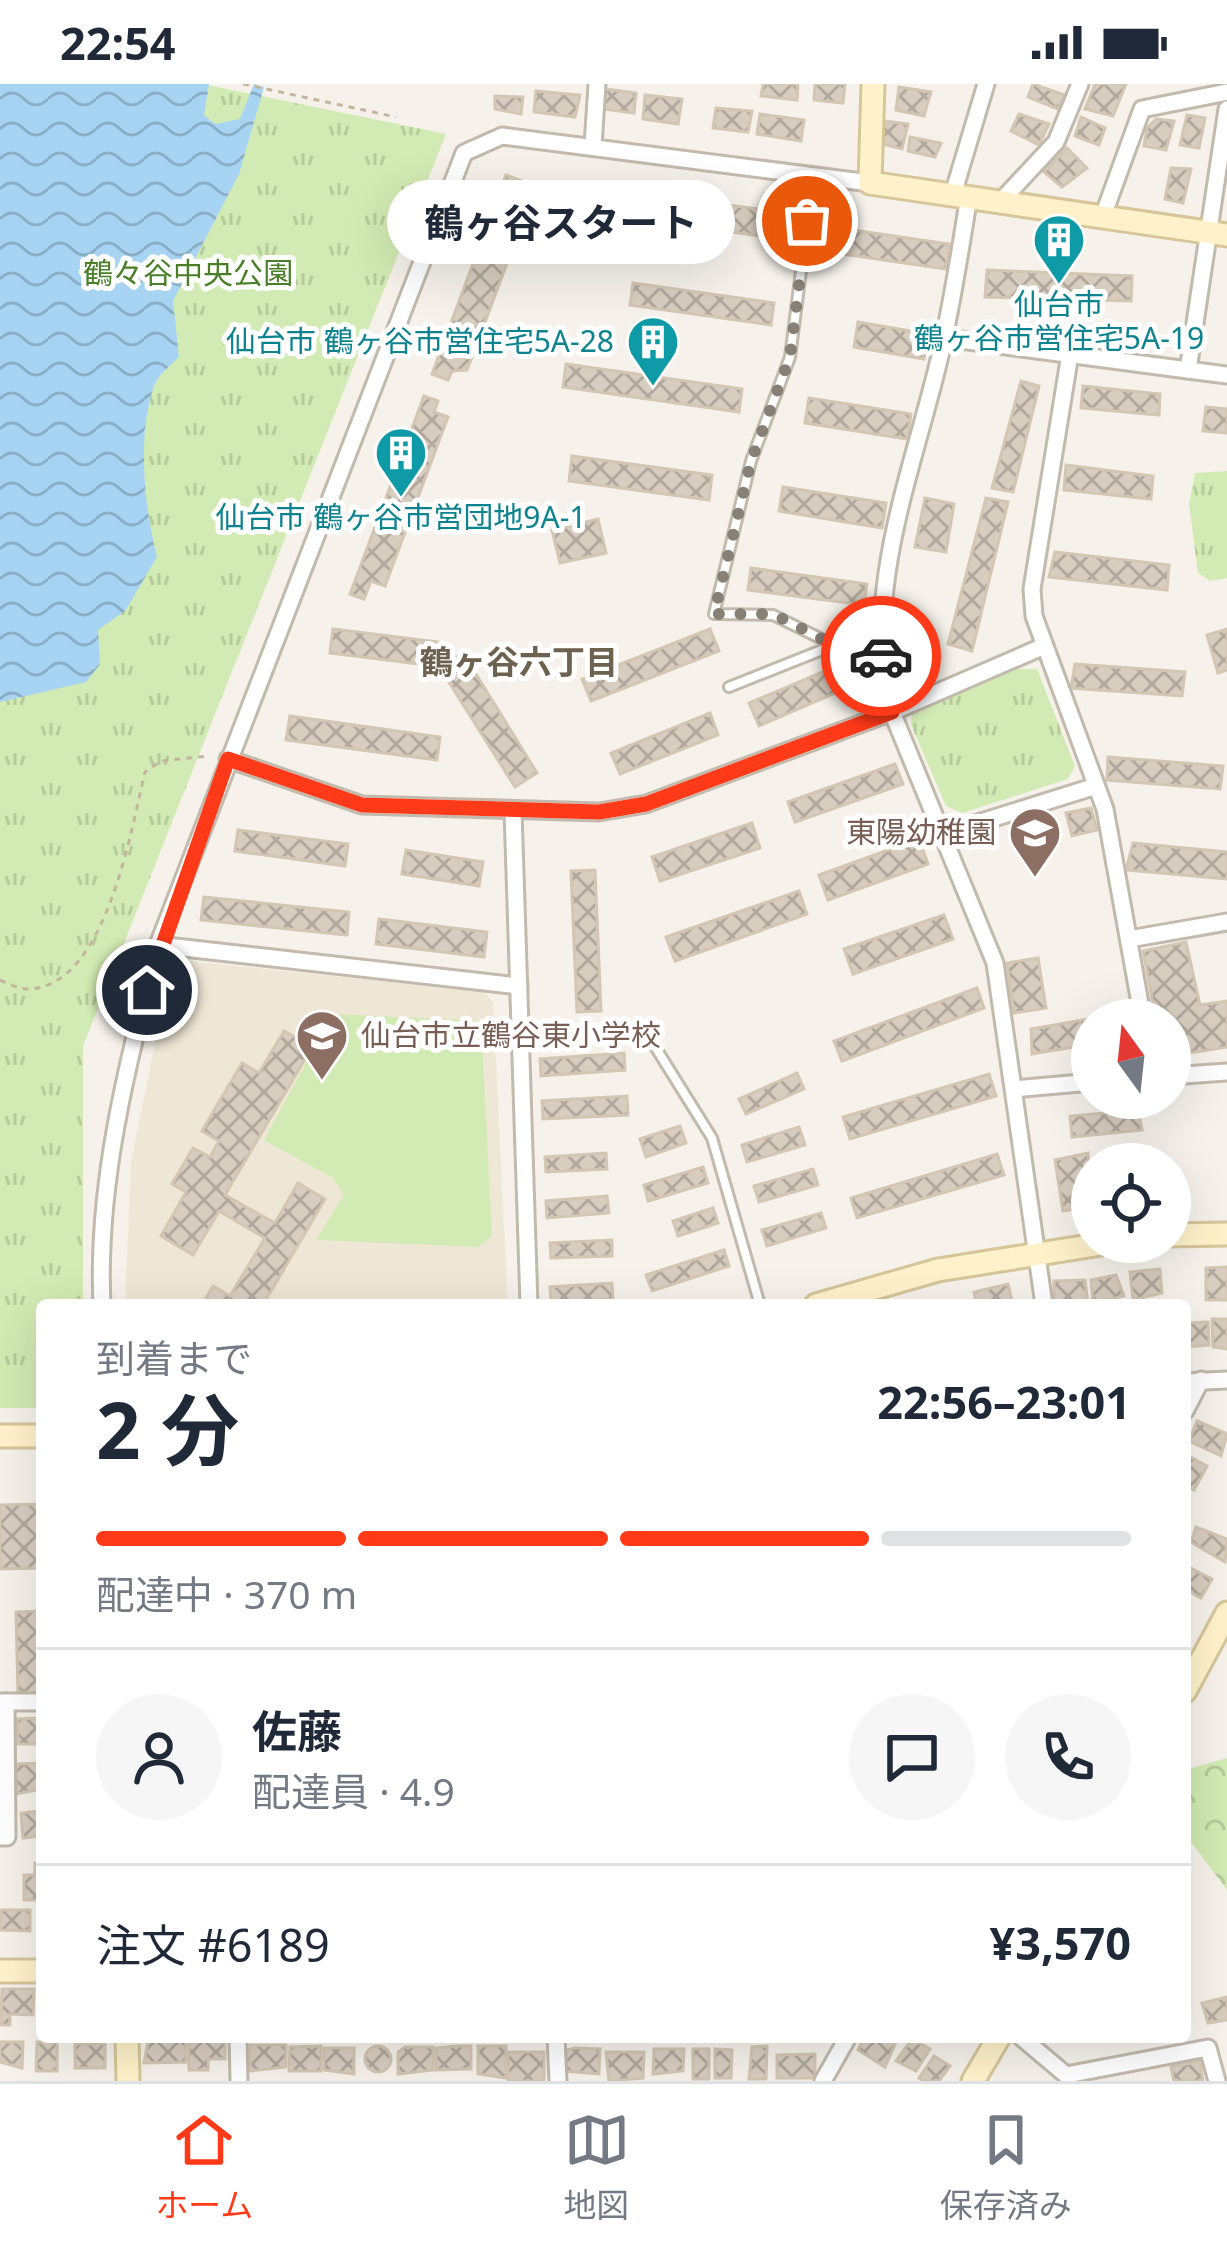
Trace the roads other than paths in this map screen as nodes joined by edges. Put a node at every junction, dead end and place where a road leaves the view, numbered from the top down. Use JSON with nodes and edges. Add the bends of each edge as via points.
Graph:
{"nodes":[{"id":1,"x":597,"y":84,"type":"edge"},
{"id":2,"x":873,"y":84,"type":"edge"},
{"id":3,"x":986,"y":84,"type":"edge"},
{"id":4,"x":1080,"y":84,"type":"edge"},
{"id":5,"x":1227,"y":92,"type":"edge"},
{"id":6,"x":1227,"y":110,"type":"edge"},
{"id":7,"x":593,"y":146,"type":"junction"},
{"id":8,"x":813,"y":176,"type":"junction"},
{"id":9,"x":870,"y":183,"type":"junction"},
{"id":10,"x":961,"y":195,"type":"junction"},
{"id":11,"x":1001,"y":201,"type":"junction"},
{"id":12,"x":1103,"y":216,"type":"junction"},
{"id":13,"x":1217,"y":233,"type":"edge"},
{"id":14,"x":945,"y":338,"type":"junction"},
{"id":15,"x":1070,"y":354,"type":"junction"},
{"id":16,"x":1188,"y":370,"type":"junction"},
{"id":17,"x":1227,"y":375,"type":"edge"},
{"id":18,"x":879,"y":627,"type":"junction"},
{"id":19,"x":834,"y":645,"type":"junction"},
{"id":20,"x":1042,"y":647,"type":"junction"},
{"id":21,"x":729,"y":687,"type":"dead end"},
{"id":22,"x":892,"y":712,"type":"junction"},
{"id":23,"x":228,"y":759,"type":"junction"},
{"id":24,"x":1096,"y":786,"type":"junction"},
{"id":25,"x":513,"y":812,"type":"junction"},
{"id":26,"x":946,"y":833,"type":"junction"},
{"id":27,"x":1227,"y":922,"type":"edge"},
{"id":28,"x":1129,"y":939,"type":"junction"},
{"id":29,"x":158,"y":945,"type":"junction"},
{"id":30,"x":519,"y":986,"type":"junction"},
{"id":31,"x":1139,"y":999,"type":"edge"},
{"id":32,"x":649,"y":1037,"type":"dead end"},
{"id":33,"x":1227,"y":1072,"type":"edge"},
{"id":34,"x":1191,"y":1075,"type":"edge"},
{"id":35,"x":1071,"y":1084,"type":"edge"},
{"id":36,"x":1014,"y":1089,"type":"junction"},
{"id":37,"x":1191,"y":1234,"type":"edge"},
{"id":38,"x":1227,"y":1234,"type":"edge"},
{"id":39,"x":1071,"y":1248,"type":"edge"},
{"id":40,"x":1037,"y":1252,"type":"junction"},
{"id":41,"x":102,"y":1299,"type":"edge"},
{"id":42,"x":529,"y":1299,"type":"edge"},
{"id":43,"x":758,"y":1299,"type":"edge"},
{"id":44,"x":837,"y":1299,"type":"edge"},
{"id":45,"x":1043,"y":1299,"type":"edge"},
{"id":46,"x":1227,"y":1380,"type":"edge"},
{"id":47,"x":1193,"y":1381,"type":"edge"},
{"id":48,"x":0,"y":1436,"type":"edge"},
{"id":49,"x":36,"y":1436,"type":"edge"},
{"id":50,"x":1226,"y":1614,"type":"edge"},
{"id":51,"x":1191,"y":1680,"type":"edge"},
{"id":52,"x":3,"y":1702,"type":"edge"},
{"id":53,"x":36,"y":1702,"type":"edge"},
{"id":54,"x":0,"y":1837,"type":"edge"},
{"id":55,"x":0,"y":1971,"type":"edge"},
{"id":56,"x":36,"y":1971,"type":"edge"},
{"id":57,"x":127,"y":2043,"type":"edge"},
{"id":58,"x":238,"y":2043,"type":"edge"},
{"id":59,"x":556,"y":2043,"type":"edge"},
{"id":60,"x":845,"y":2043,"type":"edge"},
{"id":61,"x":995,"y":2043,"type":"edge"},
{"id":62,"x":1028,"y":2043,"type":"edge"},
{"id":63,"x":128,"y":2081,"type":"edge"},
{"id":64,"x":239,"y":2081,"type":"edge"},
{"id":65,"x":558,"y":2081,"type":"edge"},
{"id":66,"x":823,"y":2081,"type":"edge"},
{"id":67,"x":973,"y":2081,"type":"edge"},
{"id":68,"x":1217,"y":2081,"type":"edge"}],
"edges":[{"from":1,"to":7,"type":"street"},
{"from":2,"to":9,"type":"street"},
{"from":3,"to":10,"type":"street"},
{"from":4,"to":11,"type":"street","via":[[1056,142]]},
{"from":5,"to":12,"type":"street","via":[[1142,110]]},
{"from":6,"to":13,"type":"street"},
{"from":7,"to":8,"type":"street"},
{"from":7,"to":23,"type":"street","via":[[502,136],[464,153]]},
{"from":8,"to":9,"type":"street"},
{"from":8,"to":19,"type":"lane","via":[[790,357],[751,461],[714,614],[773,614]]},
{"from":9,"to":10,"type":"street"},
{"from":10,"to":11,"type":"street"},
{"from":10,"to":14,"type":"street"},
{"from":11,"to":12,"type":"street"},
{"from":12,"to":13,"type":"street"},
{"from":13,"to":16,"type":"street"},
{"from":14,"to":15,"type":"street"},
{"from":14,"to":18,"type":"street"},
{"from":15,"to":16,"type":"street"},
{"from":15,"to":20,"type":"street","via":[[1032,589]]},
{"from":16,"to":17,"type":"street"},
{"from":18,"to":19,"type":"lane"},
{"from":18,"to":22,"type":"street"},
{"from":19,"to":21,"type":"lane"},
{"from":20,"to":22,"type":"street"},
{"from":20,"to":24,"type":"street"},
{"from":22,"to":25,"type":"street","via":[[646,804]]},
{"from":22,"to":26,"type":"street"},
{"from":23,"to":25,"type":"street","via":[[362,805]]},
{"from":23,"to":29,"type":"street"},
{"from":24,"to":26,"type":"street"},
{"from":24,"to":28,"type":"street"},
{"from":25,"to":30,"type":"street"},
{"from":26,"to":36,"type":"street","via":[[995,963]]},
{"from":27,"to":28,"type":"street"},
{"from":28,"to":31,"type":"street"},
{"from":29,"to":30,"type":"street"},
{"from":29,"to":41,"type":"street","via":[[124,1079]]},
{"from":30,"to":42,"type":"street"},
{"from":32,"to":43,"type":"lane","via":[[712,1138]]},
{"from":33,"to":34,"type":"street"},
{"from":35,"to":36,"type":"street"},
{"from":36,"to":40,"type":"street"},
{"from":37,"to":38,"type":"street"},
{"from":39,"to":40,"type":"street"},
{"from":40,"to":44,"type":"street"},
{"from":40,"to":45,"type":"street"},
{"from":46,"to":47,"type":"street"},
{"from":48,"to":49,"type":"street"},
{"from":50,"to":51,"type":"street"},
{"from":52,"to":53,"type":"street"},
{"from":52,"to":54,"type":"street","via":[[7,1837]]},
{"from":55,"to":56,"type":"street"},
{"from":57,"to":63,"type":"street"},
{"from":58,"to":64,"type":"street"},
{"from":59,"to":65,"type":"street"},
{"from":60,"to":66,"type":"street"},
{"from":61,"to":67,"type":"street"},
{"from":62,"to":68,"type":"street","via":[[1066,2074],[1208,2048]]}]}
